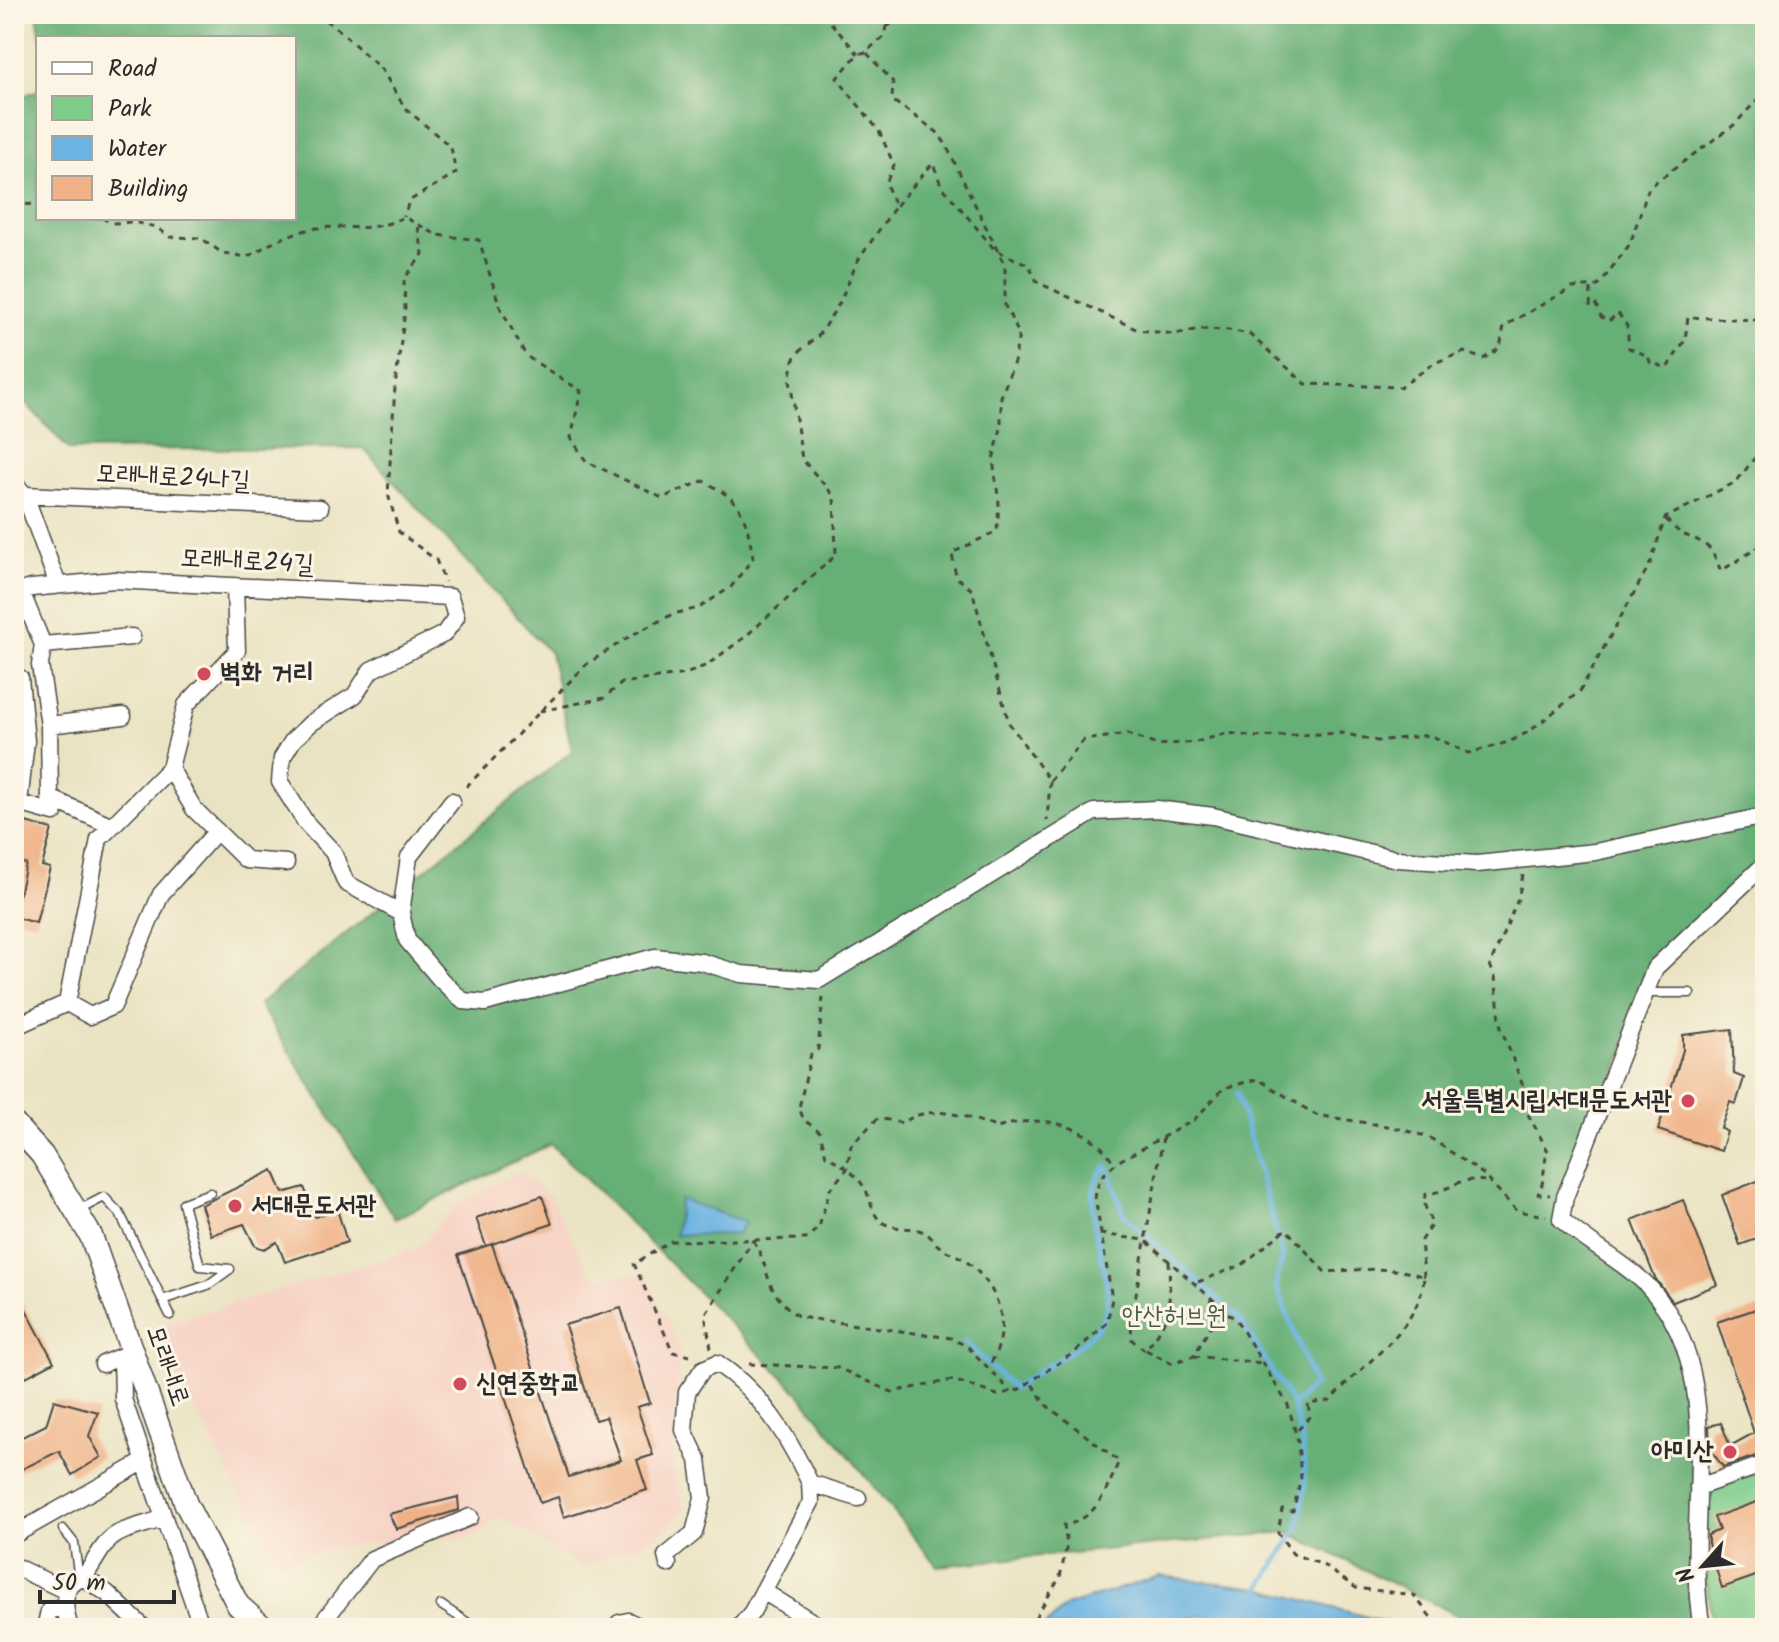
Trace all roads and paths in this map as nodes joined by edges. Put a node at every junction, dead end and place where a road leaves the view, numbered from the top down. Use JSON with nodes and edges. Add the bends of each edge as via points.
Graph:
{"nodes":[{"id":1,"x":316,"y":14,"type":"edge"},
{"id":2,"x":823,"y":14,"type":"edge"},
{"id":3,"x":890,"y":14,"type":"edge"},
{"id":4,"x":910,"y":14,"type":"edge"},
{"id":5,"x":886,"y":27,"type":"junction"},
{"id":6,"x":866,"y":52,"type":"junction"},
{"id":7,"x":858,"y":54,"type":"junction"},
{"id":8,"x":1765,"y":83,"type":"edge"},
{"id":9,"x":36,"y":204,"type":"edge"},
{"id":10,"x":14,"y":205,"type":"edge"},
{"id":11,"x":895,"y":207,"type":"junction"},
{"id":12,"x":404,"y":217,"type":"junction"},
{"id":13,"x":106,"y":220,"type":"edge"},
{"id":14,"x":418,"y":227,"type":"junction"},
{"id":15,"x":995,"y":250,"type":"junction"},
{"id":16,"x":1591,"y":287,"type":"junction"},
{"id":17,"x":1765,"y":317,"type":"edge"},
{"id":18,"x":1765,"y":445,"type":"edge"},
{"id":19,"x":19,"y":489,"type":"edge"},
{"id":20,"x":320,"y":508,"type":"dead end"},
{"id":21,"x":1665,"y":518,"type":"junction"},
{"id":22,"x":1765,"y":543,"type":"edge"},
{"id":23,"x":58,"y":585,"type":"junction"},
{"id":24,"x":235,"y":586,"type":"junction"},
{"id":25,"x":18,"y":592,"type":"edge"},
{"id":26,"x":450,"y":597,"type":"junction"},
{"id":27,"x":132,"y":637,"type":"dead end"},
{"id":28,"x":43,"y":645,"type":"junction"},
{"id":29,"x":20,"y":678,"type":"dead end"},
{"id":30,"x":540,"y":711,"type":"junction"},
{"id":31,"x":123,"y":716,"type":"dead end"},
{"id":32,"x":49,"y":725,"type":"junction"},
{"id":33,"x":20,"y":740,"type":"edge"},
{"id":34,"x":170,"y":768,"type":"junction"},
{"id":35,"x":1050,"y":781,"type":"junction"},
{"id":36,"x":452,"y":801,"type":"joint"},
{"id":37,"x":54,"y":813,"type":"dead end"},
{"id":38,"x":1765,"y":816,"type":"edge"},
{"id":39,"x":112,"y":826,"type":"junction"},
{"id":40,"x":217,"y":831,"type":"junction"},
{"id":41,"x":1051,"y":840,"type":"junction"},
{"id":42,"x":1516,"y":860,"type":"junction"},
{"id":43,"x":286,"y":863,"type":"dead end"},
{"id":44,"x":1765,"y":864,"type":"edge"},
{"id":45,"x":401,"y":913,"type":"junction"},
{"id":46,"x":827,"y":975,"type":"junction"},
{"id":47,"x":1646,"y":993,"type":"junction"},
{"id":48,"x":1690,"y":993,"type":"dead end"},
{"id":49,"x":67,"y":1003,"type":"junction"},
{"id":50,"x":14,"y":1027,"type":"edge"},
{"id":51,"x":14,"y":1124,"type":"edge"},
{"id":52,"x":1163,"y":1136,"type":"junction"},
{"id":53,"x":1115,"y":1165,"type":"junction"},
{"id":54,"x":847,"y":1169,"type":"junction"},
{"id":55,"x":1489,"y":1182,"type":"junction"},
{"id":56,"x":210,"y":1193,"type":"dead end"},
{"id":57,"x":1565,"y":1197,"type":"junction"},
{"id":58,"x":76,"y":1211,"type":"junction"},
{"id":59,"x":1561,"y":1219,"type":"junction"},
{"id":60,"x":1100,"y":1234,"type":"junction"},
{"id":61,"x":753,"y":1240,"type":"junction"},
{"id":62,"x":1145,"y":1240,"type":"junction"},
{"id":63,"x":1169,"y":1260,"type":"junction"},
{"id":64,"x":1424,"y":1277,"type":"junction"},
{"id":65,"x":1197,"y":1283,"type":"junction"},
{"id":66,"x":1211,"y":1296,"type":"junction"},
{"id":67,"x":162,"y":1300,"type":"junction"},
{"id":68,"x":170,"y":1315,"type":"dead end"},
{"id":69,"x":1145,"y":1350,"type":"junction"},
{"id":70,"x":127,"y":1354,"type":"junction"},
{"id":71,"x":1194,"y":1356,"type":"junction"},
{"id":72,"x":717,"y":1363,"type":"junction"},
{"id":73,"x":1261,"y":1363,"type":"junction"},
{"id":74,"x":103,"y":1364,"type":"dead end"},
{"id":75,"x":988,"y":1368,"type":"junction"},
{"id":76,"x":1030,"y":1381,"type":"junction"},
{"id":77,"x":1012,"y":1392,"type":"junction"},
{"id":78,"x":1296,"y":1432,"type":"junction"},
{"id":79,"x":143,"y":1462,"type":"junction"},
{"id":80,"x":1765,"y":1464,"type":"edge"},
{"id":81,"x":810,"y":1483,"type":"junction"},
{"id":82,"x":1698,"y":1487,"type":"junction"},
{"id":83,"x":858,"y":1498,"type":"dead end"},
{"id":84,"x":470,"y":1517,"type":"dead end"},
{"id":85,"x":162,"y":1519,"type":"junction"},
{"id":86,"x":17,"y":1529,"type":"edge"},
{"id":87,"x":63,"y":1529,"type":"dead end"},
{"id":88,"x":668,"y":1564,"type":"dead end"},
{"id":89,"x":14,"y":1566,"type":"edge"},
{"id":90,"x":81,"y":1578,"type":"junction"},
{"id":91,"x":763,"y":1591,"type":"junction"},
{"id":92,"x":65,"y":1599,"type":"junction"},
{"id":93,"x":441,"y":1605,"type":"dead end"},
{"id":94,"x":45,"y":1628,"type":"edge"},
{"id":95,"x":70,"y":1628,"type":"edge"},
{"id":96,"x":144,"y":1628,"type":"edge"},
{"id":97,"x":202,"y":1628,"type":"edge"},
{"id":98,"x":264,"y":1628,"type":"edge"},
{"id":99,"x":318,"y":1628,"type":"edge"},
{"id":100,"x":476,"y":1628,"type":"edge"},
{"id":101,"x":616,"y":1628,"type":"edge"},
{"id":102,"x":642,"y":1628,"type":"edge"},
{"id":103,"x":739,"y":1628,"type":"edge"},
{"id":104,"x":822,"y":1628,"type":"edge"},
{"id":105,"x":1029,"y":1628,"type":"edge"},
{"id":106,"x":1439,"y":1628,"type":"edge"},
{"id":107,"x":1702,"y":1628,"type":"edge"}],
"edges":[{"from":1,"to":12,"type":"path","via":[[382,70],[405,108],[451,147],[456,173],[409,201]]},
{"from":2,"to":7,"type":"path"},
{"from":3,"to":5,"type":"path"},
{"from":4,"to":5,"type":"path"},
{"from":5,"to":6,"type":"path"},
{"from":6,"to":7,"type":"path"},
{"from":6,"to":15,"type":"path","via":[[893,82],[892,100],[945,143]]},
{"from":7,"to":11,"type":"path","via":[[837,78],[879,131],[894,165],[886,183]]},
{"from":8,"to":16,"type":"path","via":[[1734,125],[1649,187],[1630,244],[1616,267]]},
{"from":9,"to":10,"type":"path"},
{"from":11,"to":15,"type":"path","via":[[933,163],[941,185]]},
{"from":11,"to":30,"type":"path","via":[[857,262],[818,336],[795,355],[790,380],[802,459],[834,496],[836,555],[707,665],[686,674],[622,683],[604,698]]},
{"from":12,"to":13,"type":"path","via":[[384,228],[314,228],[282,236],[247,257],[222,253],[201,238],[170,237],[156,227]]},
{"from":12,"to":14,"type":"path"},
{"from":14,"to":26,"type":"path","via":[[423,254],[404,279],[388,494],[399,532],[436,560]]},
{"from":14,"to":30,"type":"path","via":[[479,240],[500,307],[526,356],[581,391],[571,438],[586,461],[662,498],[703,481],[730,494],[747,521],[753,558],[731,587],[699,608],[673,614],[632,635],[587,664]]},
{"from":15,"to":16,"type":"path","via":[[1029,265],[1037,282],[1138,330],[1249,334],[1306,384],[1401,387],[1434,363],[1464,352],[1483,359],[1500,348],[1504,326],[1572,288]]},
{"from":15,"to":35,"type":"path","via":[[1005,266],[1005,306],[1019,334],[1001,397],[993,460],[997,531],[952,553],[956,577],[972,590],[1009,723]]},
{"from":16,"to":17,"type":"path","via":[[1590,308],[1596,305],[1609,321],[1618,313],[1627,326],[1629,348],[1667,368],[1685,340],[1688,317]]},
{"from":18,"to":21,"type":"path","via":[[1736,482]]},
{"from":19,"to":20,"type":"street","name":"모래내로24나길"},
{"from":19,"to":23,"type":"street","name":"모래내로24나길"},
{"from":21,"to":22,"type":"path","via":[[1680,537],[1712,550],[1721,571]]},
{"from":21,"to":35,"type":"path","via":[[1651,562],[1580,691],[1509,742],[1468,753],[1430,735],[1377,741],[1342,733],[1228,733],[1157,745],[1128,734],[1084,740]]},
{"from":23,"to":24,"type":"street","name":"모래내로24길","via":[[114,580]]},
{"from":23,"to":25,"type":"street","name":"모래내로24길"},
{"from":24,"to":26,"type":"street","name":"모래내로24길"},
{"from":24,"to":34,"type":"street","via":[[237,651],[186,705]]},
{"from":25,"to":28,"type":"street","name":"모래내로24길"},
{"from":26,"to":45,"type":"street","via":[[456,617],[444,634],[371,670],[355,695],[311,723],[282,758],[280,782],[306,823],[333,852],[346,883]]},
{"from":27,"to":28,"type":"street"},
{"from":28,"to":32,"type":"street","name":"모래내로24길","via":[[40,665]]},
{"from":29,"to":33,"type":"street"},
{"from":30,"to":36,"type":"path"},
{"from":31,"to":32,"type":"street"},
{"from":32,"to":39,"type":"street","name":"모래내로24길","via":[[50,798]]},
{"from":33,"to":37,"type":"street","via":[[19,803]]},
{"from":34,"to":39,"type":"street"},
{"from":34,"to":40,"type":"street","via":[[194,809]]},
{"from":35,"to":41,"type":"path"},
{"from":36,"to":45,"type":"street","via":[[409,857]]},
{"from":38,"to":42,"type":"street","via":[[1595,852]]},
{"from":39,"to":49,"type":"street","via":[[99,839]]},
{"from":40,"to":43,"type":"street","via":[[246,860]]},
{"from":40,"to":49,"type":"street","via":[[161,894],[113,1006],[90,1016]]},
{"from":41,"to":42,"type":"street","via":[[1094,812],[1156,809],[1213,816],[1397,859],[1477,864]]},
{"from":41,"to":46,"type":"street"},
{"from":42,"to":57,"type":"path","via":[[1523,876],[1518,899],[1490,965],[1501,1028],[1526,1094],[1525,1109],[1548,1151],[1545,1183],[1538,1194]]},
{"from":44,"to":47,"type":"street","via":[[1655,968]]},
{"from":45,"to":46,"type":"street","via":[[407,940],[463,1001],[485,1003],[655,957],[702,962],[741,974],[819,980]]},
{"from":46,"to":54,"type":"path","via":[[818,1049],[811,1054],[799,1108],[804,1120],[820,1132],[826,1156]]},
{"from":47,"to":48,"type":"lane"},
{"from":47,"to":57,"type":"street"},
{"from":49,"to":50,"type":"street"},
{"from":51,"to":58,"type":"main road","name":"모래내로","via":[[42,1155]]},
{"from":52,"to":53,"type":"path"},
{"from":52,"to":55,"type":"path","via":[[1194,1120],[1224,1088],[1258,1079],[1316,1115],[1429,1137]]},
{"from":52,"to":62,"type":"path"},
{"from":53,"to":54,"type":"path","via":[[1085,1132],[1040,1120],[1018,1120],[998,1128],[961,1114],[936,1113],[911,1116],[903,1123],[878,1118],[851,1145]]},
{"from":53,"to":60,"type":"path","via":[[1100,1178],[1095,1197]]},
{"from":54,"to":61,"type":"path","via":[[830,1189],[819,1227],[806,1239]]},
{"from":54,"to":75,"type":"path","via":[[865,1187],[881,1221],[927,1233],[993,1289],[1001,1310],[1001,1344]]},
{"from":55,"to":59,"type":"path","via":[[1517,1211]]},
{"from":55,"to":64,"type":"path","via":[[1469,1178],[1426,1194],[1423,1201],[1432,1224],[1421,1240]]},
{"from":56,"to":67,"type":"lane","via":[[183,1203],[200,1266],[230,1269],[208,1285]]},
{"from":57,"to":59,"type":"street"},
{"from":58,"to":67,"type":"lane","via":[[104,1197],[120,1214]]},
{"from":58,"to":70,"type":"main road","name":"모래내로","via":[[91,1236]]},
{"from":59,"to":82,"type":"street","via":[[1647,1285],[1668,1315],[1699,1408]]},
{"from":60,"to":62,"type":"path"},
{"from":60,"to":76,"type":"path","via":[[1112,1299],[1107,1323]]},
{"from":61,"to":72,"type":"path","via":[[705,1315]]},
{"from":61,"to":72,"type":"path","via":[[671,1241],[634,1264],[673,1352]]},
{"from":61,"to":75,"type":"path","via":[[769,1288],[799,1317],[951,1338]]},
{"from":62,"to":63,"type":"path"},
{"from":62,"to":69,"type":"path","via":[[1131,1323],[1132,1340]]},
{"from":63,"to":65,"type":"path"},
{"from":63,"to":69,"type":"path","via":[[1170,1303],[1162,1331]]},
{"from":64,"to":65,"type":"path","via":[[1407,1270],[1325,1272],[1286,1229],[1242,1265]]},
{"from":64,"to":78,"type":"path","via":[[1423,1294],[1389,1343],[1330,1401],[1308,1404],[1310,1417]]},
{"from":65,"to":66,"type":"path"},
{"from":66,"to":71,"type":"path","via":[[1210,1327]]},
{"from":66,"to":73,"type":"path","via":[[1237,1321]]},
{"from":67,"to":68,"type":"lane"},
{"from":69,"to":71,"type":"path","via":[[1171,1363]]},
{"from":70,"to":74,"type":"street"},
{"from":70,"to":79,"type":"street","via":[[123,1399]]},
{"from":70,"to":98,"type":"main road","name":"모래내로","via":[[186,1504],[238,1605]]},
{"from":71,"to":73,"type":"path"},
{"from":72,"to":77,"type":"path","via":[[838,1368],[892,1392],[953,1380],[997,1395]]},
{"from":72,"to":81,"type":"street","via":[[765,1403]]},
{"from":72,"to":88,"type":"street","via":[[703,1369],[687,1392],[684,1430],[698,1460],[703,1498],[694,1533],[666,1556]]},
{"from":73,"to":78,"type":"path","via":[[1288,1405]]},
{"from":75,"to":77,"type":"path"},
{"from":76,"to":77,"type":"path"},
{"from":76,"to":105,"type":"path","via":[[1046,1405],[1119,1461],[1097,1505],[1083,1519],[1064,1525],[1067,1545],[1060,1577]]},
{"from":78,"to":106,"type":"path","via":[[1301,1478],[1293,1511],[1282,1509],[1278,1533],[1293,1554],[1323,1565],[1356,1588],[1414,1595]]},
{"from":79,"to":85,"type":"street"},
{"from":79,"to":86,"type":"street"},
{"from":80,"to":82,"type":"street"},
{"from":81,"to":83,"type":"street"},
{"from":81,"to":91,"type":"street","via":[[811,1502]]},
{"from":82,"to":107,"type":"street","via":[[1695,1532]]},
{"from":84,"to":99,"type":"street","via":[[372,1559]]},
{"from":85,"to":90,"type":"street","via":[[126,1527],[105,1542]]},
{"from":85,"to":97,"type":"street"},
{"from":87,"to":90,"type":"lane","via":[[74,1543]]},
{"from":89,"to":92,"type":"street"},
{"from":90,"to":92,"type":"street"},
{"from":90,"to":96,"type":"street","via":[[107,1593]]},
{"from":91,"to":103,"type":"street"},
{"from":91,"to":104,"type":"street"},
{"from":92,"to":94,"type":"street","via":[[49,1611]]},
{"from":92,"to":95,"type":"street"},
{"from":93,"to":100,"type":"lane"},
{"from":101,"to":102,"type":"street","via":[[628,1621]]}]}
